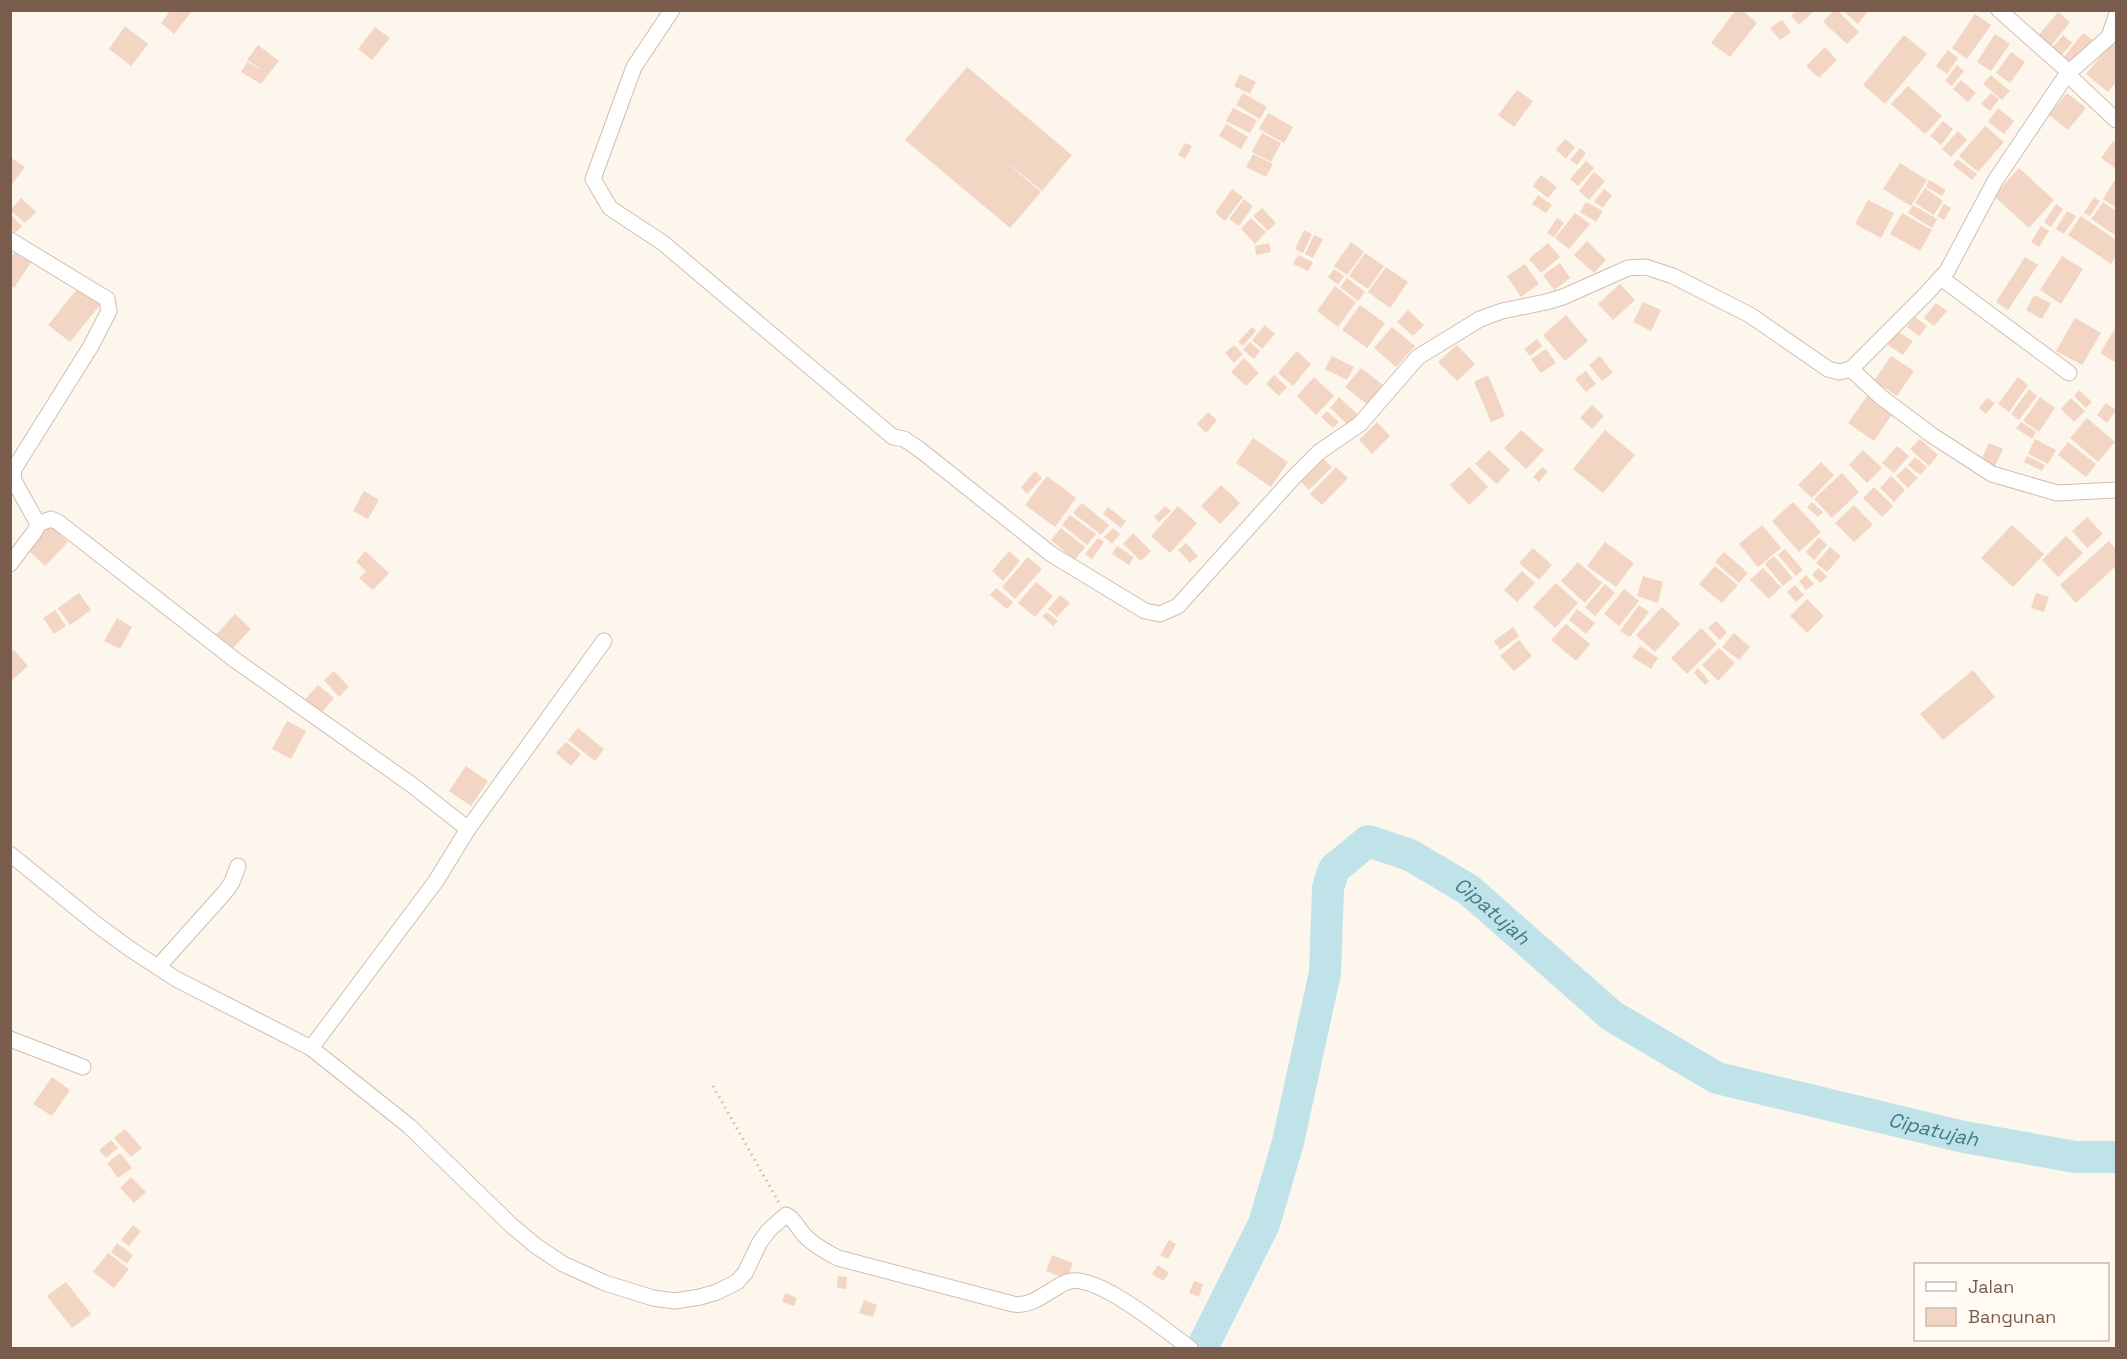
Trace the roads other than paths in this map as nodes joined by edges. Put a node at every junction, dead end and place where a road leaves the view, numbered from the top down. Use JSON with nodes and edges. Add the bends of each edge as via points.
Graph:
{"nodes":[{"id":1,"x":672,"y":10,"type":"edge"},
{"id":2,"x":2000,"y":10,"type":"edge"},
{"id":3,"x":2116,"y":15,"type":"edge"},
{"id":4,"x":2068,"y":73,"type":"junction"},
{"id":5,"x":2116,"y":120,"type":"edge"},
{"id":6,"x":10,"y":240,"type":"edge"},
{"id":7,"x":1941,"y":278,"type":"junction"},
{"id":8,"x":1851,"y":369,"type":"junction"},
{"id":9,"x":2069,"y":373,"type":"dead end"},
{"id":10,"x":2116,"y":490,"type":"edge"},
{"id":11,"x":38,"y":524,"type":"junction"},
{"id":12,"x":10,"y":564,"type":"edge"},
{"id":13,"x":604,"y":641,"type":"dead end"},
{"id":14,"x":468,"y":829,"type":"junction"},
{"id":15,"x":10,"y":854,"type":"edge"},
{"id":16,"x":238,"y":866,"type":"dead end"},
{"id":17,"x":158,"y":967,"type":"junction"},
{"id":18,"x":10,"y":1040,"type":"edge"},
{"id":19,"x":311,"y":1048,"type":"junction"},
{"id":20,"x":83,"y":1067,"type":"dead end"},
{"id":21,"x":1190,"y":1348,"type":"edge"}],
"edges":[{"from":1,"to":8,"type":"street","via":[[634,67],[593,179],[610,208],[663,243],[893,437],[919,449],[1051,554],[1145,611],[1160,614],[1178,606],[1300,470],[1360,424],[1418,357],[1502,311],[1563,297],[1628,268],[1646,267],[1750,315],[1828,369]]},
{"from":2,"to":4,"type":"street"},
{"from":3,"to":4,"type":"street","via":[[2109,37]]},
{"from":4,"to":5,"type":"street"},
{"from":4,"to":7,"type":"street","via":[[1978,208]]},
{"from":6,"to":11,"type":"street","via":[[107,299],[109,311],[14,469],[13,479]]},
{"from":7,"to":8,"type":"street"},
{"from":7,"to":9,"type":"street"},
{"from":8,"to":10,"type":"street","via":[[1933,436],[1992,474],[2057,493]]},
{"from":11,"to":12,"type":"street"},
{"from":11,"to":14,"type":"street","via":[[51,519],[58,522],[235,660]]},
{"from":13,"to":14,"type":"street"},
{"from":14,"to":19,"type":"street","via":[[436,881]]},
{"from":15,"to":17,"type":"street","via":[[96,924]]},
{"from":16,"to":17,"type":"street","via":[[226,891]]},
{"from":17,"to":19,"type":"street"},
{"from":18,"to":20,"type":"street"},
{"from":19,"to":21,"type":"street","via":[[409,1126],[526,1238],[563,1264],[605,1283],[666,1300],[687,1300],[717,1292],[737,1282],[760,1242],[786,1215],[819,1248],[838,1258],[1019,1305],[1030,1303],[1068,1281],[1099,1286]]}]}
